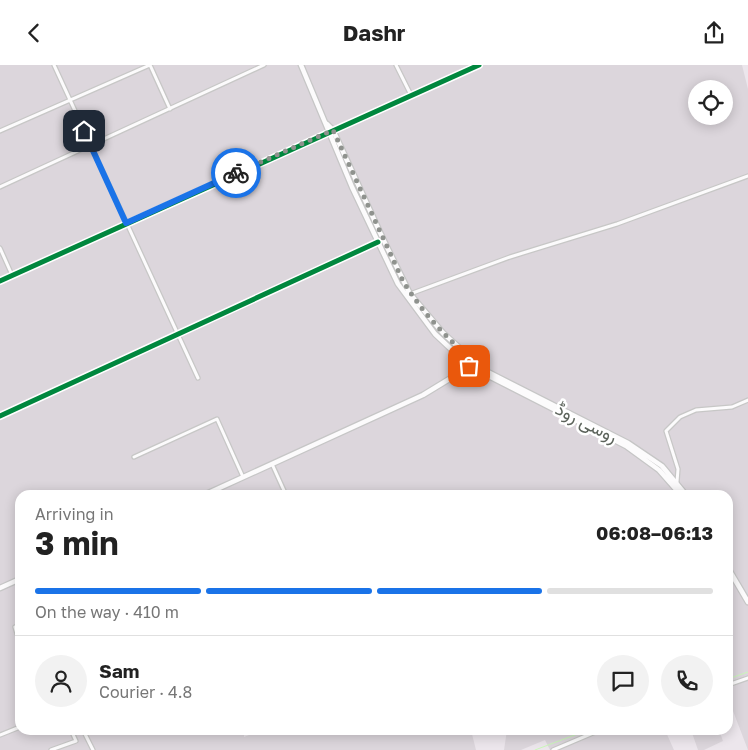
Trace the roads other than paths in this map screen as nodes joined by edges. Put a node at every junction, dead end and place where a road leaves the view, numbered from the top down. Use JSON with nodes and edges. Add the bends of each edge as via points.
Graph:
{"nodes":[{"id":1,"x":54,"y":65,"type":"edge"},
{"id":2,"x":150,"y":65,"type":"edge"},
{"id":3,"x":264,"y":65,"type":"edge"},
{"id":4,"x":301,"y":65,"type":"edge"},
{"id":5,"x":396,"y":65,"type":"edge"},
{"id":6,"x":479,"y":65,"type":"edge"},
{"id":7,"x":411,"y":95,"type":"junction"},
{"id":8,"x":71,"y":100,"type":"junction"},
{"id":9,"x":170,"y":109,"type":"junction"},
{"id":10,"x":0,"y":131,"type":"edge"},
{"id":11,"x":330,"y":131,"type":"junction"},
{"id":12,"x":90,"y":147,"type":"junction"},
{"id":13,"x":748,"y":175,"type":"edge"},
{"id":14,"x":0,"y":187,"type":"edge"},
{"id":15,"x":126,"y":223,"type":"junction"},
{"id":16,"x":378,"y":242,"type":"junction"},
{"id":17,"x":0,"y":248,"type":"edge"},
{"id":18,"x":12,"y":275,"type":"junction"},
{"id":19,"x":0,"y":281,"type":"edge"},
{"id":20,"x":408,"y":295,"type":"junction"},
{"id":21,"x":178,"y":335,"type":"junction"},
{"id":22,"x":476,"y":362,"type":"junction"},
{"id":23,"x":472,"y":368,"type":"junction"},
{"id":24,"x":198,"y":378,"type":"dead end"},
{"id":25,"x":748,"y":400,"type":"edge"},
{"id":26,"x":0,"y":416,"type":"edge"},
{"id":27,"x":134,"y":457,"type":"dead end"},
{"id":28,"x":272,"y":463,"type":"junction"},
{"id":29,"x":243,"y":477,"type":"junction"},
{"id":30,"x":678,"y":482,"type":"junction"},
{"id":31,"x":215,"y":490,"type":"edge"},
{"id":32,"x":284,"y":490,"type":"edge"},
{"id":33,"x":677,"y":490,"type":"edge"},
{"id":34,"x":683,"y":490,"type":"edge"},
{"id":35,"x":733,"y":576,"type":"edge"},
{"id":36,"x":15,"y":581,"type":"edge"},
{"id":37,"x":0,"y":588,"type":"edge"},
{"id":38,"x":748,"y":602,"type":"edge"},
{"id":39,"x":748,"y":678,"type":"edge"},
{"id":40,"x":733,"y":683,"type":"edge"},
{"id":41,"x":15,"y":729,"type":"edge"},
{"id":42,"x":0,"y":735,"type":"edge"},
{"id":43,"x":73,"y":735,"type":"edge"},
{"id":44,"x":86,"y":735,"type":"edge"},
{"id":45,"x":588,"y":735,"type":"edge"},
{"id":46,"x":51,"y":750,"type":"edge"},
{"id":47,"x":93,"y":750,"type":"edge"},
{"id":48,"x":553,"y":750,"type":"edge"}],
"edges":[{"from":1,"to":8,"type":"street"},
{"from":2,"to":8,"type":"street"},
{"from":2,"to":9,"type":"street"},
{"from":3,"to":9,"type":"street"},
{"from":4,"to":11,"type":"main road","name":"روسی روڈ"},
{"from":5,"to":7,"type":"street"},
{"from":6,"to":7,"type":"street"},
{"from":7,"to":11,"type":"street"},
{"from":8,"to":10,"type":"street"},
{"from":8,"to":12,"type":"street"},
{"from":9,"to":12,"type":"street"},
{"from":11,"to":15,"type":"street"},
{"from":11,"to":16,"type":"main road","name":"روسی روڈ"},
{"from":11,"to":20,"type":"main road","name":"روسی روڈ"},
{"from":12,"to":14,"type":"street"},
{"from":12,"to":15,"type":"street"},
{"from":13,"to":20,"type":"street","via":[[617,225],[510,257]]},
{"from":15,"to":18,"type":"street"},
{"from":15,"to":21,"type":"street"},
{"from":16,"to":20,"type":"main road","name":"روسی روڈ"},
{"from":16,"to":21,"type":"street"},
{"from":17,"to":18,"type":"street"},
{"from":18,"to":19,"type":"street"},
{"from":20,"to":22,"type":"main road","name":"روسی روڈ","via":[[443,333]]},
{"from":20,"to":23,"type":"main road","name":"روسی روڈ","via":[[435,334]]},
{"from":21,"to":24,"type":"street"},
{"from":21,"to":26,"type":"street"},
{"from":22,"to":23,"type":"main road","via":[[478,365]]},
{"from":22,"to":30,"type":"main road","name":"روسی روڈ","via":[[486,371],[628,443],[662,466]]},
{"from":23,"to":28,"type":"main road"},
{"from":23,"to":33,"type":"main road","name":"روسی روڈ","via":[[626,447],[659,469]]},
{"from":25,"to":30,"type":"street","via":[[732,407],[696,410],[680,417],[666,431],[678,469]]},
{"from":27,"to":29,"type":"street","via":[[217,419]]},
{"from":28,"to":29,"type":"main road"},
{"from":28,"to":32,"type":"street"},
{"from":29,"to":31,"type":"main road"},
{"from":30,"to":34,"type":"main road","name":"روسی روڈ"},
{"from":35,"to":38,"type":"main road"},
{"from":36,"to":37,"type":"main road"},
{"from":39,"to":40,"type":"street"},
{"from":41,"to":42,"type":"street"},
{"from":43,"to":46,"type":"street","via":[[76,741]]},
{"from":44,"to":47,"type":"street"},
{"from":45,"to":48,"type":"street"}]}
